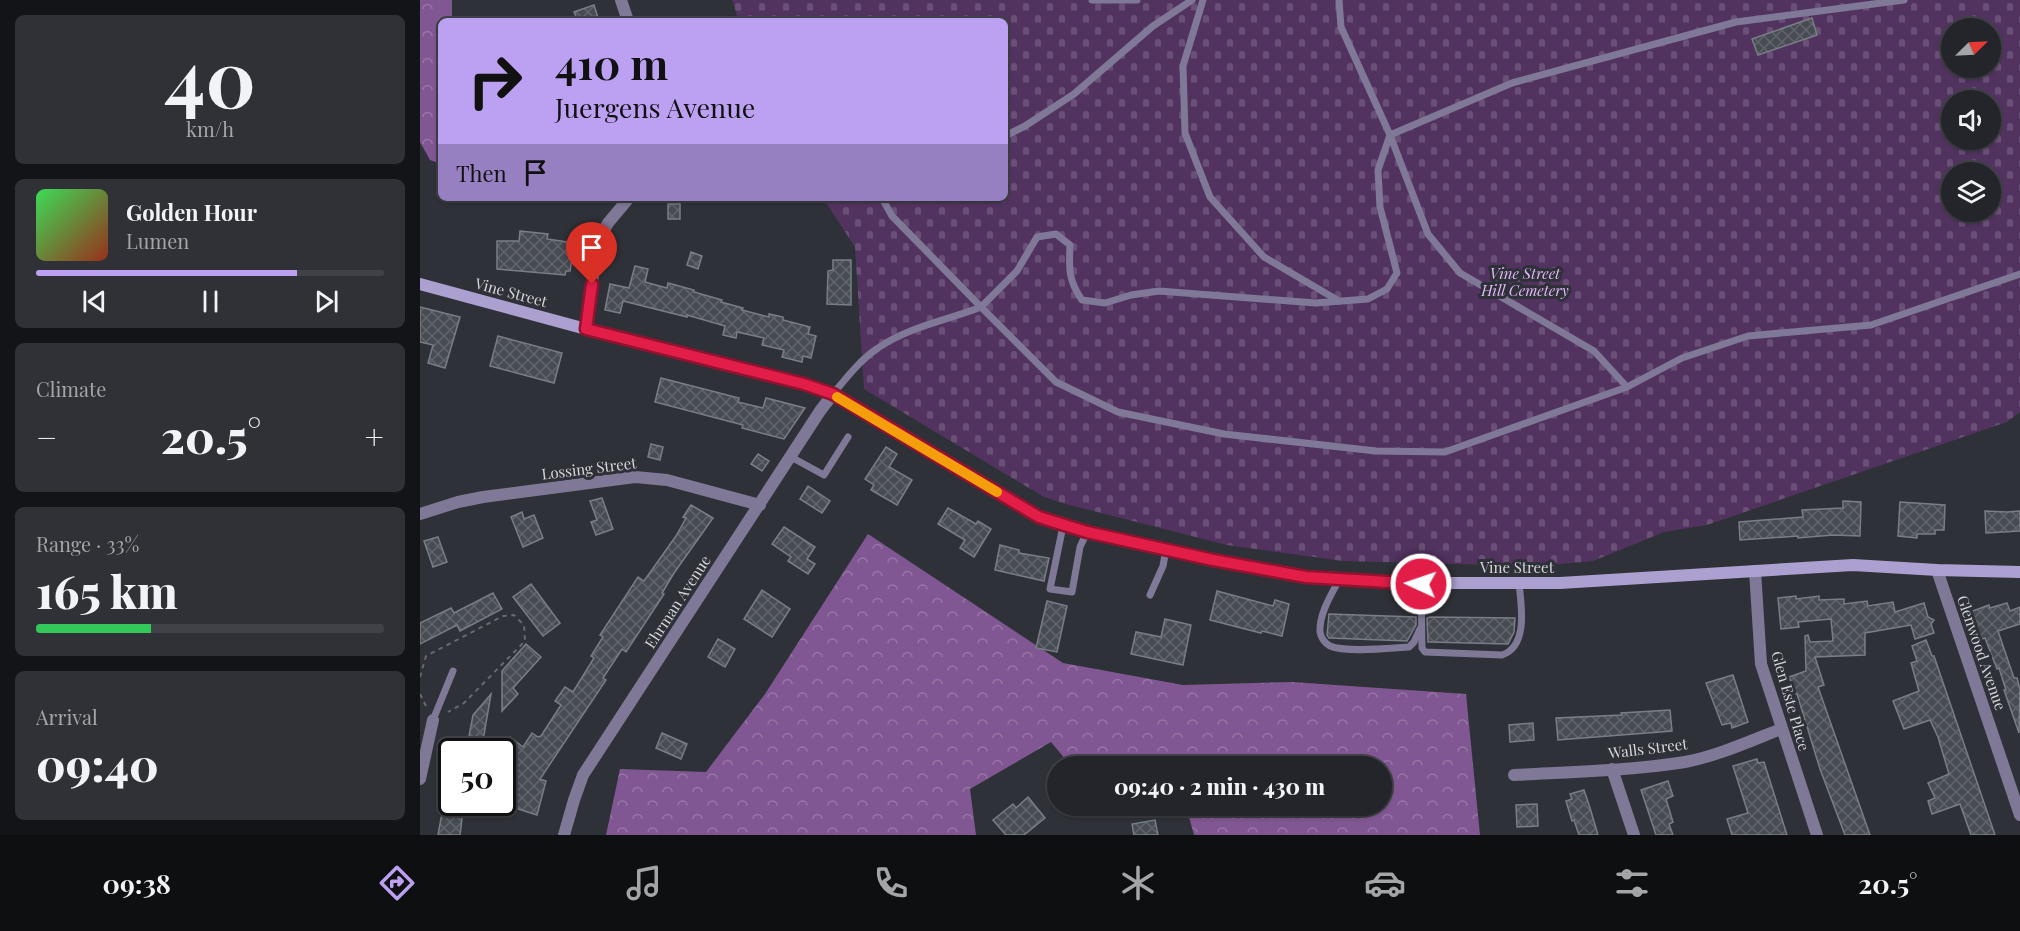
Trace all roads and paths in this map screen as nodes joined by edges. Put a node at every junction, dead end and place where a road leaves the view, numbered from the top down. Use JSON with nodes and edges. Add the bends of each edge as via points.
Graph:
{"nodes":[{"id":1,"x":621,"y":0,"type":"edge"},
{"id":2,"x":1092,"y":0,"type":"edge"},
{"id":3,"x":1137,"y":0,"type":"edge"},
{"id":4,"x":1192,"y":0,"type":"edge"},
{"id":5,"x":1203,"y":0,"type":"edge"},
{"id":6,"x":1339,"y":0,"type":"edge"},
{"id":7,"x":1904,"y":0,"type":"edge"},
{"id":8,"x":627,"y":18,"type":"edge"},
{"id":9,"x":1008,"y":134,"type":"edge"},
{"id":10,"x":1390,"y":135,"type":"junction"},
{"id":11,"x":626,"y":201,"type":"edge"},
{"id":12,"x":884,"y":201,"type":"edge"},
{"id":13,"x":2020,"y":274,"type":"edge"},
{"id":14,"x":420,"y":284,"type":"edge"},
{"id":15,"x":1340,"y":301,"type":"junction"},
{"id":16,"x":981,"y":307,"type":"junction"},
{"id":17,"x":586,"y":329,"type":"junction"},
{"id":18,"x":1627,"y":387,"type":"junction"},
{"id":19,"x":833,"y":394,"type":"junction"},
{"id":20,"x":848,"y":437,"type":"dead end"},
{"id":21,"x":791,"y":457,"type":"junction"},
{"id":22,"x":760,"y":505,"type":"junction"},
{"id":23,"x":420,"y":514,"type":"edge"},
{"id":24,"x":1063,"y":526,"type":"junction"},
{"id":25,"x":1087,"y":532,"type":"junction"},
{"id":26,"x":1166,"y":550,"type":"junction"},
{"id":27,"x":1937,"y":570,"type":"junction"},
{"id":28,"x":1755,"y":572,"type":"junction"},
{"id":29,"x":2020,"y":572,"type":"edge"},
{"id":30,"x":1339,"y":580,"type":"junction"},
{"id":31,"x":1519,"y":583,"type":"junction"},
{"id":32,"x":1421,"y":584,"type":"junction"},
{"id":33,"x":1150,"y":595,"type":"dead end"},
{"id":34,"x":1421,"y":624,"type":"junction"},
{"id":35,"x":453,"y":671,"type":"dead end"},
{"id":36,"x":420,"y":677,"type":"edge"},
{"id":37,"x":433,"y":720,"type":"junction"},
{"id":38,"x":1781,"y":729,"type":"junction"},
{"id":39,"x":1612,"y":769,"type":"junction"},
{"id":40,"x":1514,"y":775,"type":"dead end"},
{"id":41,"x":420,"y":779,"type":"edge"},
{"id":42,"x":2020,"y":815,"type":"edge"},
{"id":43,"x":564,"y":835,"type":"edge"},
{"id":44,"x":1634,"y":835,"type":"edge"},
{"id":45,"x":1817,"y":835,"type":"edge"}],
"edges":[{"from":1,"to":8,"type":"street"},
{"from":2,"to":3,"type":"lane"},
{"from":4,"to":9,"type":"lane","via":[[1153,26],[1074,94]]},
{"from":5,"to":15,"type":"lane","via":[[1183,66],[1185,133],[1210,197],[1264,257]]},
{"from":6,"to":10,"type":"lane","via":[[1341,27]]},
{"from":7,"to":10,"type":"lane","via":[[1736,22],[1512,83]]},
{"from":10,"to":15,"type":"lane","via":[[1378,170],[1380,207],[1397,273],[1387,289],[1368,299]]},
{"from":10,"to":18,"type":"lane","via":[[1428,234],[1460,273],[1594,351]]},
{"from":11,"to":17,"type":"street","via":[[597,243]]},
{"from":12,"to":16,"type":"lane","via":[[892,216]]},
{"from":13,"to":18,"type":"lane","via":[[1871,325],[1748,336],[1682,358]]},
{"from":14,"to":17,"type":"main road","name":"Vine Street"},
{"from":15,"to":16,"type":"lane","via":[[1317,303],[1159,291],[1105,303],[1082,300],[1072,286],[1070,245],[1056,234],[1037,237],[1017,271]]},
{"from":16,"to":18,"type":"lane","via":[[1056,382],[1118,412],[1224,434],[1376,451],[1445,452]]},
{"from":16,"to":19,"type":"lane","via":[[909,332],[879,348],[853,369]]},
{"from":17,"to":19,"type":"main road","name":"Vine Street"},
{"from":19,"to":21,"type":"street","name":"Ehrman Avenue"},
{"from":19,"to":24,"type":"main road","name":"Vine Street","via":[[1039,517]]},
{"from":20,"to":21,"type":"lane","via":[[824,475]]},
{"from":21,"to":22,"type":"street","name":"Ehrman Avenue"},
{"from":22,"to":23,"type":"street","name":"Lossing Street","via":[[667,480],[635,477],[483,497]]},
{"from":22,"to":43,"type":"street","name":"Ehrman Avenue","via":[[583,775]]},
{"from":24,"to":25,"type":"main road","name":"Vine Street"},
{"from":24,"to":25,"type":"lane","via":[[1050,589],[1072,592],[1080,547]]},
{"from":25,"to":26,"type":"main road","name":"Vine Street"},
{"from":26,"to":30,"type":"main road","name":"Vine Street"},
{"from":26,"to":33,"type":"lane"},
{"from":27,"to":28,"type":"main road","name":"Vine Street","via":[[1853,565]]},
{"from":27,"to":29,"type":"main road","name":"Vine Street"},
{"from":27,"to":42,"type":"street","name":"Glenwood Avenue"},
{"from":28,"to":31,"type":"main road","name":"Vine Street"},
{"from":28,"to":38,"type":"street","name":"Glen Este Place","via":[[1761,664]]},
{"from":30,"to":32,"type":"main road","name":"Vine Street"},
{"from":30,"to":34,"type":"lane","via":[[1321,623],[1321,636],[1330,646],[1409,647]]},
{"from":31,"to":32,"type":"main road","name":"Vine Street"},
{"from":31,"to":34,"type":"lane","via":[[1520,634],[1508,653],[1425,652]]},
{"from":32,"to":34,"type":"lane"},
{"from":35,"to":37,"type":"lane"},
{"from":36,"to":37,"type":"path","via":[[426,656],[502,616],[514,615],[524,625],[525,641],[464,703]]},
{"from":37,"to":41,"type":"street"},
{"from":38,"to":39,"type":"street","name":"Walls Street","via":[[1685,762]]},
{"from":38,"to":45,"type":"street","name":"Glen Este Place"},
{"from":39,"to":40,"type":"street","name":"Walls Street"},
{"from":39,"to":44,"type":"street"}]}
